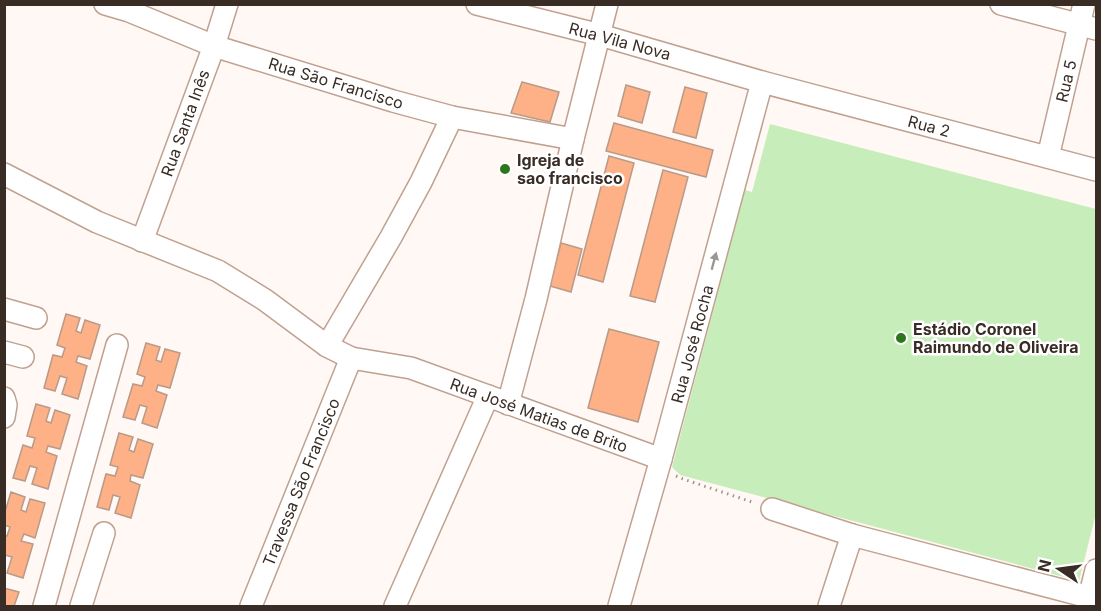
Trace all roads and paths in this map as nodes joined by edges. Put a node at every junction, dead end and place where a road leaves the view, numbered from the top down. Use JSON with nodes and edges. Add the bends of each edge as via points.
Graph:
{"nodes":[{"id":1,"x":105,"y":4,"type":"edge"},
{"id":2,"x":227,"y":4,"type":"edge"},
{"id":3,"x":477,"y":4,"type":"edge"},
{"id":4,"x":607,"y":4,"type":"edge"},
{"id":5,"x":1001,"y":4,"type":"edge"},
{"id":6,"x":1087,"y":19,"type":"edge"},
{"id":7,"x":600,"y":35,"type":"junction"},
{"id":8,"x":214,"y":46,"type":"junction"},
{"id":9,"x":762,"y":82,"type":"junction"},
{"id":10,"x":452,"y":117,"type":"junction"},
{"id":11,"x":573,"y":139,"type":"junction"},
{"id":12,"x":1048,"y":157,"type":"junction"},
{"id":13,"x":1096,"y":170,"type":"edge"},
{"id":14,"x":4,"y":174,"type":"edge"},
{"id":15,"x":142,"y":241,"type":"junction"},
{"id":16,"x":4,"y":309,"type":"edge"},
{"id":17,"x":36,"y":318,"type":"dead end"},
{"id":18,"x":117,"y":345,"type":"dead end"},
{"id":19,"x":327,"y":345,"type":"junction"},
{"id":20,"x":351,"y":358,"type":"junction"},
{"id":21,"x":4,"y":398,"type":"edge"},
{"id":22,"x":498,"y":400,"type":"junction"},
{"id":23,"x":4,"y":417,"type":"edge"},
{"id":24,"x":661,"y":459,"type":"junction"},
{"id":25,"x":772,"y":509,"type":"joint"},
{"id":26,"x":104,"y":533,"type":"dead end"},
{"id":27,"x":852,"y":535,"type":"junction"},
{"id":28,"x":1096,"y":570,"type":"edge"},
{"id":29,"x":1091,"y":601,"type":"edge"},
{"id":30,"x":44,"y":606,"type":"edge"},
{"id":31,"x":81,"y":606,"type":"edge"},
{"id":32,"x":251,"y":606,"type":"edge"},
{"id":33,"x":395,"y":606,"type":"edge"},
{"id":34,"x":619,"y":606,"type":"edge"},
{"id":35,"x":829,"y":606,"type":"edge"}],
"edges":[{"from":1,"to":8,"type":"street","name":"Rua São Francisco"},
{"from":2,"to":8,"type":"street","name":"Rua Santa Inês"},
{"from":3,"to":7,"type":"street","name":"Rua Vila Nova"},
{"from":4,"to":7,"type":"street"},
{"from":5,"to":6,"type":"street"},
{"from":6,"to":12,"type":"street","name":"Rua 5"},
{"from":7,"to":9,"type":"street","name":"Rua Vila Nova"},
{"from":7,"to":11,"type":"street"},
{"from":8,"to":10,"type":"street","name":"Rua São Francisco"},
{"from":8,"to":15,"type":"street","name":"Rua Santa Inês"},
{"from":9,"to":12,"type":"street","name":"Rua 2"},
{"from":24,"to":9,"type":"street","name":"Rua José Rocha","one_way":true},
{"from":10,"to":11,"type":"street","name":"Rua São Francisco"},
{"from":10,"to":19,"type":"street","via":[[391,237]]},
{"from":11,"to":22,"type":"street","via":[[536,299]]},
{"from":12,"to":13,"type":"street","name":"Rua 2"},
{"from":14,"to":15,"type":"street","name":"Rua José Matias de Brito"},
{"from":15,"to":19,"type":"street","name":"Rua José Matias de Brito","via":[[218,271]]},
{"from":16,"to":17,"type":"street"},
{"from":18,"to":30,"type":"street"},
{"from":19,"to":20,"type":"street","name":"Rua José Matias de Brito"},
{"from":20,"to":22,"type":"street","name":"Rua José Matias de Brito","via":[[411,368]]},
{"from":20,"to":32,"type":"street","name":"Travessa São Francisco"},
{"from":21,"to":23,"type":"street"},
{"from":22,"to":24,"type":"street","name":"Rua José Matias de Brito"},
{"from":22,"to":33,"type":"street"},
{"from":24,"to":25,"type":"path","via":[[683,479]]},
{"from":24,"to":34,"type":"street","name":"Rua José Rocha"},
{"from":25,"to":27,"type":"street"},
{"from":26,"to":31,"type":"street"},
{"from":27,"to":29,"type":"street"},
{"from":27,"to":35,"type":"street"},
{"from":28,"to":29,"type":"street"}]}
